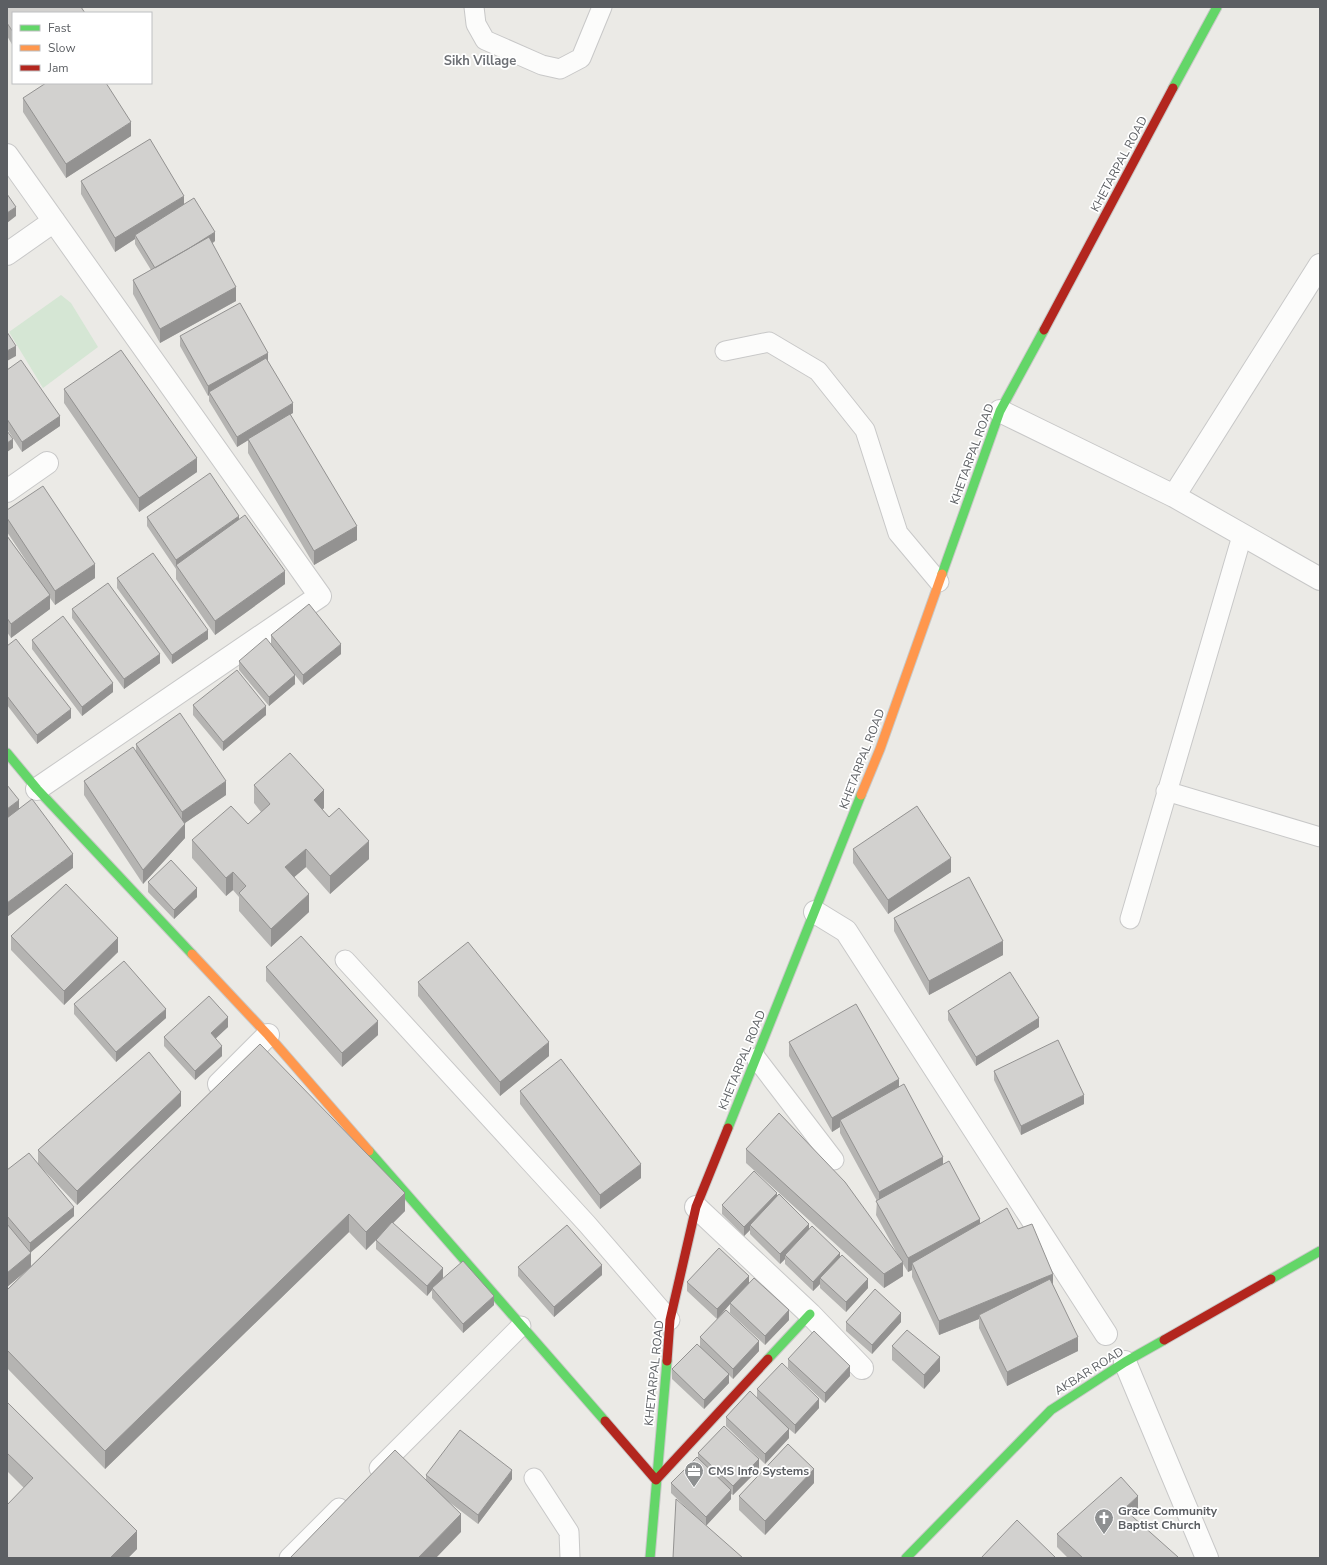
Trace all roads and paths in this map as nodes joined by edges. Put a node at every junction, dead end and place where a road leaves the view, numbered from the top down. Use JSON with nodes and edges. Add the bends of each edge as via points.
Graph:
{"nodes":[{"id":1,"x":474,"y":7,"type":"edge"},
{"id":2,"x":602,"y":7,"type":"edge"},
{"id":3,"x":1217,"y":7,"type":"edge"},
{"id":4,"x":7,"y":155,"type":"edge"},
{"id":5,"x":54,"y":220,"type":"junction"},
{"id":6,"x":7,"y":254,"type":"edge"},
{"id":7,"x":1320,"y":265,"type":"edge"},
{"id":8,"x":725,"y":351,"type":"dead end"},
{"id":9,"x":1000,"y":411,"type":"junction"},
{"id":10,"x":47,"y":463,"type":"dead end"},
{"id":11,"x":7,"y":491,"type":"edge"},
{"id":12,"x":1174,"y":496,"type":"junction"},
{"id":13,"x":1242,"y":536,"type":"junction"},
{"id":14,"x":1320,"y":579,"type":"edge"},
{"id":15,"x":939,"y":582,"type":"junction"},
{"id":16,"x":7,"y":753,"type":"edge"},
{"id":17,"x":37,"y":789,"type":"junction"},
{"id":18,"x":1166,"y":791,"type":"junction"},
{"id":19,"x":1320,"y":836,"type":"edge"},
{"id":20,"x":815,"y":912,"type":"junction"},
{"id":21,"x":1130,"y":919,"type":"dead end"},
{"id":22,"x":346,"y":960,"type":"dead end"},
{"id":23,"x":268,"y":1035,"type":"junction"},
{"id":24,"x":756,"y":1058,"type":"junction"},
{"id":25,"x":206,"y":1097,"type":"edge"},
{"id":26,"x":834,"y":1160,"type":"dead end"},
{"id":27,"x":696,"y":1207,"type":"junction"},
{"id":28,"x":1320,"y":1251,"type":"edge"},
{"id":29,"x":810,"y":1314,"type":"junction"},
{"id":30,"x":670,"y":1320,"type":"junction"},
{"id":31,"x":521,"y":1326,"type":"junction"},
{"id":32,"x":1106,"y":1334,"type":"dead end"},
{"id":33,"x":1125,"y":1362,"type":"junction"},
{"id":34,"x":862,"y":1368,"type":"dead end"},
{"id":35,"x":534,"y":1478,"type":"dead end"},
{"id":36,"x":656,"y":1480,"type":"junction"},
{"id":37,"x":366,"y":1481,"type":"edge"},
{"id":38,"x":349,"y":1497,"type":"edge"},
{"id":39,"x":289,"y":1558,"type":"edge"},
{"id":40,"x":570,"y":1558,"type":"edge"},
{"id":41,"x":650,"y":1558,"type":"edge"},
{"id":42,"x":906,"y":1558,"type":"edge"},
{"id":43,"x":1207,"y":1558,"type":"edge"}],
"edges":[{"from":1,"to":2,"type":"lane","via":[[476,24],[485,40],[542,65],[560,69],[580,58]]},
{"from":3,"to":9,"type":"street","name":"KHETARPAL ROAD"},
{"from":4,"to":5,"type":"street"},
{"from":5,"to":6,"type":"street"},
{"from":5,"to":17,"type":"street","via":[[320,596]]},
{"from":7,"to":12,"type":"street"},
{"from":8,"to":15,"type":"lane","via":[[769,342],[818,371],[865,430],[898,533]]},
{"from":9,"to":12,"type":"street"},
{"from":9,"to":15,"type":"street","name":"KHETARPAL ROAD"},
{"from":10,"to":11,"type":"street"},
{"from":12,"to":13,"type":"street"},
{"from":13,"to":14,"type":"street"},
{"from":13,"to":18,"type":"lane"},
{"from":15,"to":20,"type":"street","name":"KHETARPAL ROAD","via":[[880,749]]},
{"from":16,"to":17,"type":"street"},
{"from":17,"to":23,"type":"street"},
{"from":18,"to":19,"type":"lane"},
{"from":18,"to":21,"type":"lane"},
{"from":20,"to":24,"type":"street","name":"KHETARPAL ROAD"},
{"from":20,"to":32,"type":"street","via":[[846,931]]},
{"from":22,"to":30,"type":"lane","via":[[587,1224]]},
{"from":23,"to":25,"type":"street"},
{"from":23,"to":31,"type":"street"},
{"from":24,"to":26,"type":"lane"},
{"from":24,"to":27,"type":"street","name":"KHETARPAL ROAD"},
{"from":27,"to":29,"type":"street"},
{"from":27,"to":30,"type":"street","name":"KHETARPAL ROAD"},
{"from":28,"to":33,"type":"street","name":"AKBAR ROAD"},
{"from":29,"to":34,"type":"street"},
{"from":29,"to":36,"type":"street"},
{"from":30,"to":36,"type":"street","name":"KHETARPAL ROAD"},
{"from":31,"to":36,"type":"street"},
{"from":31,"to":37,"type":"lane"},
{"from":33,"to":42,"type":"street","name":"AKBAR ROAD","via":[[1051,1410]]},
{"from":33,"to":43,"type":"street"},
{"from":35,"to":40,"type":"lane","via":[[569,1532]]},
{"from":36,"to":41,"type":"street","name":"KHETARPAL ROAD"},
{"from":38,"to":39,"type":"lane"}]}
